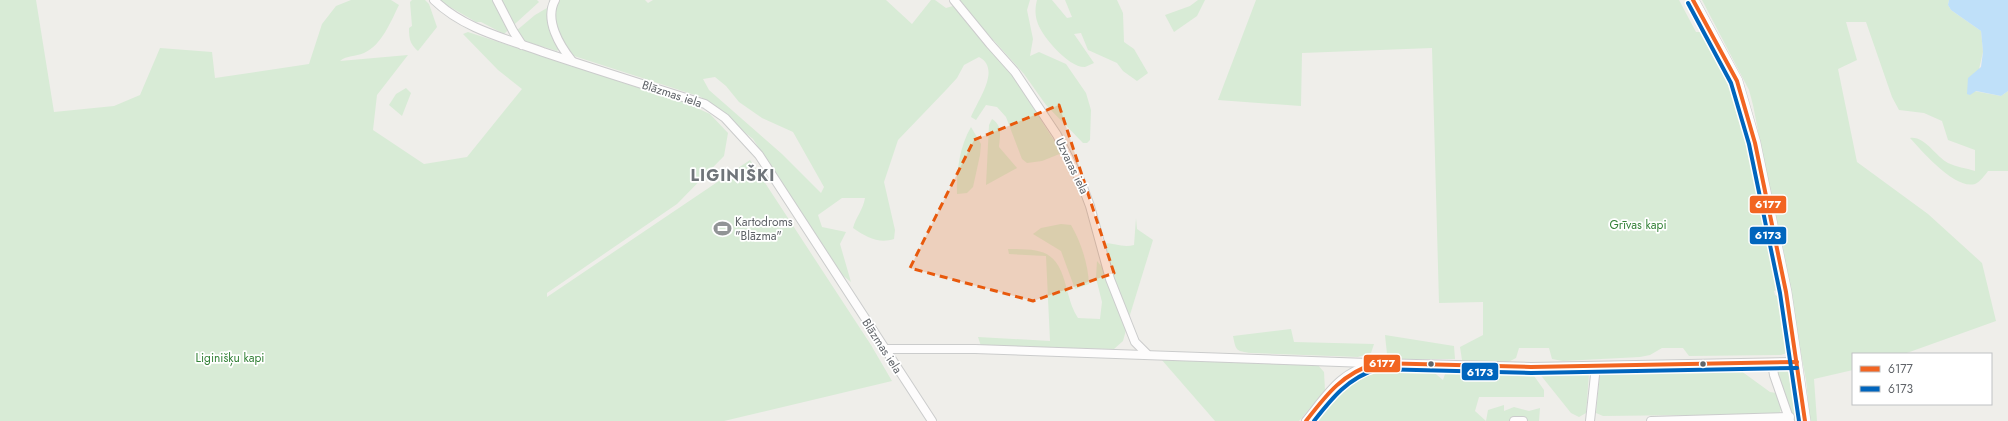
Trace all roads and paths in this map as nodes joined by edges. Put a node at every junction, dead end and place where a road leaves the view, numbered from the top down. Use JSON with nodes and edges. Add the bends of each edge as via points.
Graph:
{"nodes":[{"id":1,"x":434,"y":0,"type":"edge"},
{"id":2,"x":497,"y":0,"type":"edge"},
{"id":3,"x":555,"y":0,"type":"edge"},
{"id":4,"x":954,"y":0,"type":"edge"},
{"id":5,"x":1693,"y":0,"type":"edge"},
{"id":6,"x":522,"y":44,"type":"junction"},
{"id":7,"x":572,"y":62,"type":"junction"},
{"id":8,"x":884,"y":349,"type":"junction"},
{"id":9,"x":1147,"y":354,"type":"junction"},
{"id":10,"x":1797,"y":362,"type":"junction"},
{"id":11,"x":1376,"y":363,"type":"junction"},
{"id":12,"x":1772,"y":363,"type":"junction"},
{"id":13,"x":1596,"y":366,"type":"junction"},
{"id":14,"x":1790,"y":419,"type":"edge"},
{"id":15,"x":932,"y":421,"type":"edge"},
{"id":16,"x":1306,"y":421,"type":"edge"},
{"id":17,"x":1514,"y":421,"type":"edge"},
{"id":18,"x":1523,"y":421,"type":"edge"},
{"id":19,"x":1590,"y":421,"type":"edge"},
{"id":20,"x":1651,"y":421,"type":"edge"},
{"id":21,"x":1805,"y":421,"type":"edge"}],
"edges":[{"from":1,"to":6,"type":"street","name":"Blāzmas iela","via":[[444,10],[469,25],[502,39]]},
{"from":2,"to":6,"type":"street"},
{"from":3,"to":7,"type":"street","via":[[551,12],[556,36]]},
{"from":4,"to":9,"type":"street","name":"Uzvaras iela","via":[[1015,72],[1057,135],[1086,194],[1110,279],[1135,342]]},
{"from":5,"to":10,"type":"main road","via":[[1728,63],[1743,99],[1755,143],[1781,269]]},
{"from":6,"to":7,"type":"street","name":"Blāzmas iela"},
{"from":7,"to":8,"type":"street","name":"Blāzmas iela","via":[[705,104],[725,118],[759,155]]},
{"from":8,"to":9,"type":"street","via":[[975,348]]},
{"from":8,"to":15,"type":"street","name":"Blāzmas iela"},
{"from":9,"to":11,"type":"street"},
{"from":10,"to":12,"type":"street"},
{"from":10,"to":21,"type":"main road"},
{"from":11,"to":13,"type":"street"},
{"from":11,"to":16,"type":"street","via":[[1350,372]]},
{"from":12,"to":13,"type":"street"},
{"from":12,"to":14,"type":"street"},
{"from":13,"to":19,"type":"street"},
{"from":14,"to":20,"type":"street"},
{"from":17,"to":18,"type":"street"}]}
